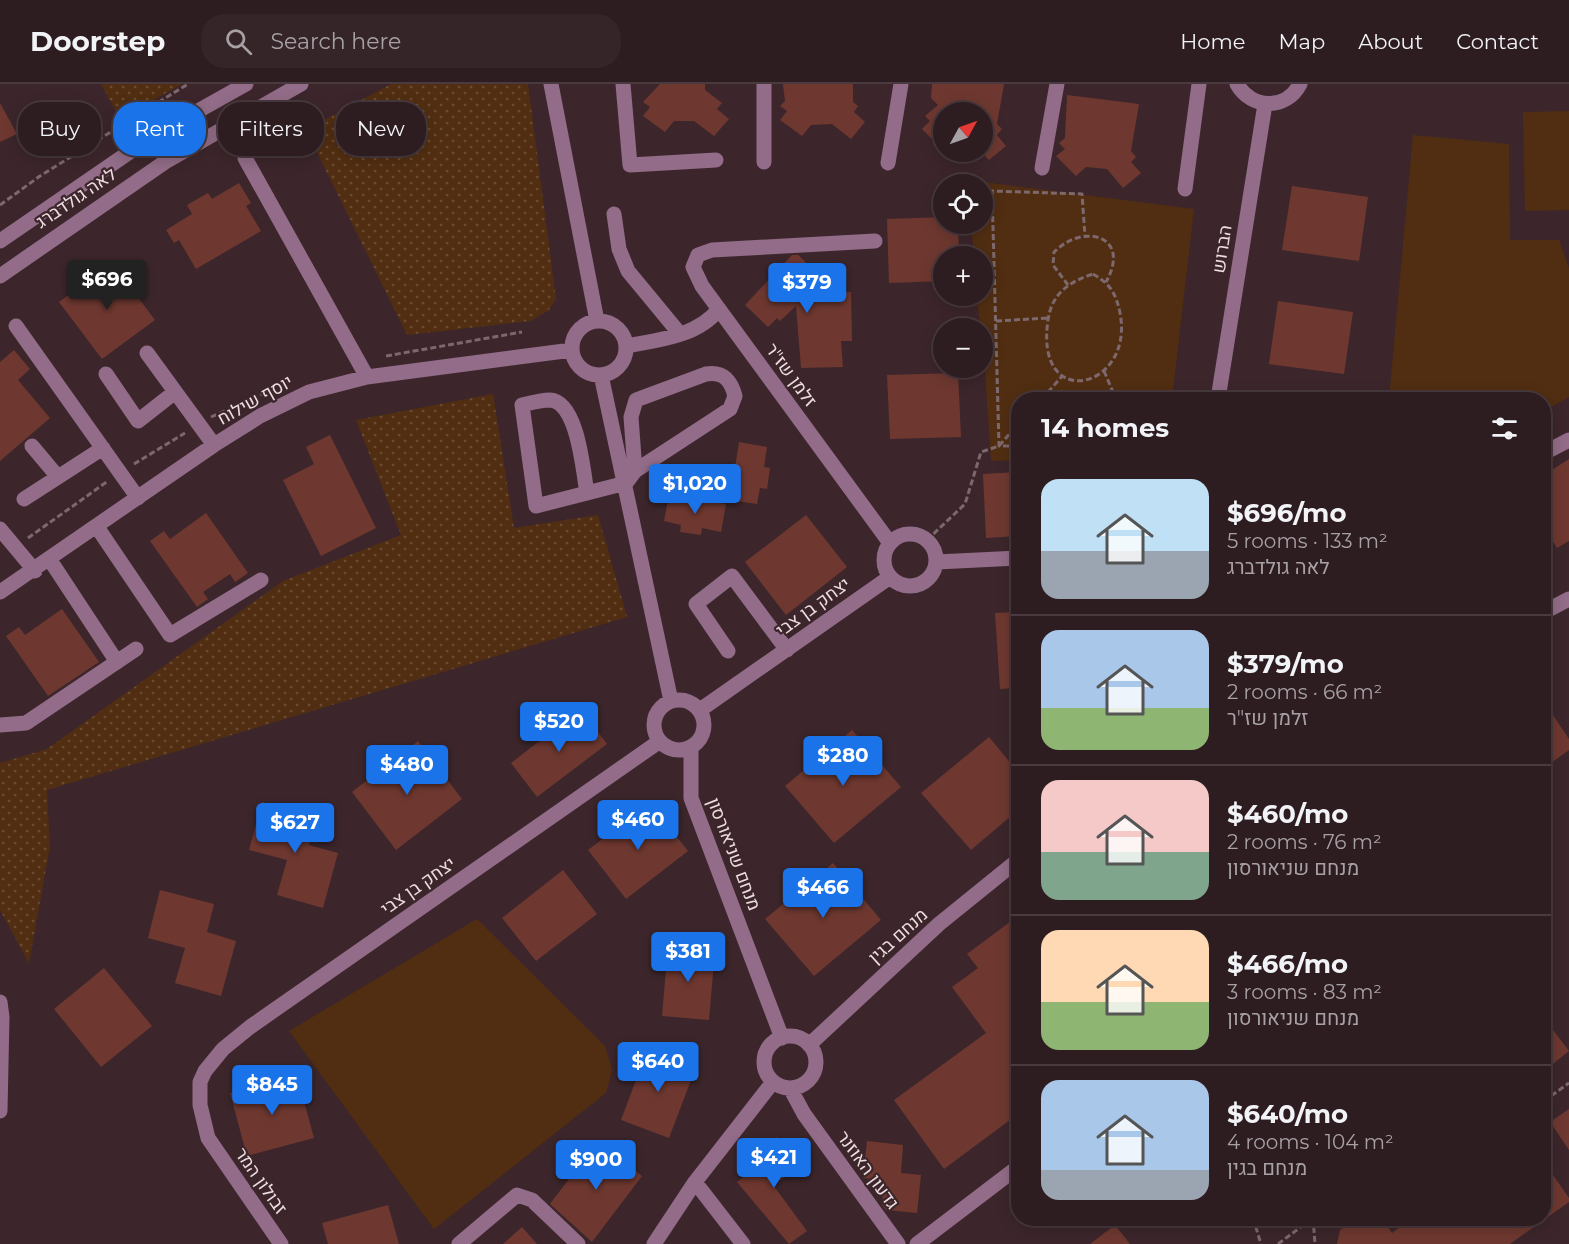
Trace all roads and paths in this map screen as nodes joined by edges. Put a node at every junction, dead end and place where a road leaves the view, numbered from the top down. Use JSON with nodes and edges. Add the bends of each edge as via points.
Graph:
{"nodes":[{"id":1,"x":188,"y":84,"type":"edge"},
{"id":2,"x":246,"y":84,"type":"edge"},
{"id":3,"x":301,"y":84,"type":"edge"},
{"id":4,"x":551,"y":84,"type":"edge"},
{"id":5,"x":623,"y":84,"type":"edge"},
{"id":6,"x":764,"y":84,"type":"edge"},
{"id":7,"x":901,"y":84,"type":"edge"},
{"id":8,"x":1057,"y":84,"type":"edge"},
{"id":9,"x":1199,"y":84,"type":"edge"},
{"id":10,"x":1237,"y":84,"type":"edge"},
{"id":11,"x":1300,"y":84,"type":"edge"},
{"id":12,"x":1265,"y":104,"type":"junction"},
{"id":13,"x":245,"y":158,"type":"dead end"},
{"id":14,"x":716,"y":160,"type":"dead end"},
{"id":15,"x":764,"y":162,"type":"dead end"},
{"id":16,"x":888,"y":163,"type":"dead end"},
{"id":17,"x":1042,"y":168,"type":"dead end"},
{"id":18,"x":1185,"y":189,"type":"dead end"},
{"id":19,"x":0,"y":205,"type":"edge"},
{"id":20,"x":614,"y":214,"type":"dead end"},
{"id":21,"x":1085,"y":236,"type":"junction"},
{"id":22,"x":0,"y":241,"type":"edge"},
{"id":23,"x":875,"y":241,"type":"dead end"},
{"id":24,"x":0,"y":276,"type":"edge"},
{"id":25,"x":1106,"y":282,"type":"junction"},
{"id":26,"x":1068,"y":285,"type":"junction"},
{"id":27,"x":719,"y":309,"type":"junction"},
{"id":28,"x":1048,"y":318,"type":"junction"},
{"id":29,"x":597,"y":321,"type":"junction"},
{"id":30,"x":996,"y":321,"type":"junction"},
{"id":31,"x":16,"y":326,"type":"dead end"},
{"id":32,"x":681,"y":334,"type":"junction"},
{"id":33,"x":626,"y":346,"type":"junction"},
{"id":34,"x":572,"y":350,"type":"junction"},
{"id":35,"x":147,"y":353,"type":"dead end"},
{"id":36,"x":1104,"y":371,"type":"junction"},
{"id":37,"x":106,"y":374,"type":"dead end"},
{"id":38,"x":601,"y":375,"type":"junction"},
{"id":39,"x":1063,"y":375,"type":"junction"},
{"id":40,"x":367,"y":377,"type":"junction"},
{"id":41,"x":175,"y":392,"type":"junction"},
{"id":42,"x":1048,"y":392,"type":"edge"},
{"id":43,"x":1113,"y":392,"type":"edge"},
{"id":44,"x":1219,"y":392,"type":"edge"},
{"id":45,"x":1011,"y":432,"type":"edge"},
{"id":46,"x":1569,"y":440,"type":"edge"},
{"id":47,"x":214,"y":445,"type":"junction"},
{"id":48,"x":32,"y":446,"type":"dead end"},
{"id":49,"x":999,"y":446,"type":"junction"},
{"id":50,"x":1011,"y":446,"type":"edge"},
{"id":51,"x":103,"y":448,"type":"junction"},
{"id":52,"x":1551,"y":449,"type":"edge"},
{"id":53,"x":58,"y":477,"type":"junction"},
{"id":54,"x":630,"y":477,"type":"junction"},
{"id":55,"x":587,"y":493,"type":"junction"},
{"id":56,"x":138,"y":498,"type":"junction"},
{"id":57,"x":24,"y":499,"type":"dead end"},
{"id":58,"x":97,"y":527,"type":"junction"},
{"id":59,"x":0,"y":529,"type":"edge"},
{"id":60,"x":927,"y":540,"type":"junction"},
{"id":61,"x":890,"y":543,"type":"junction"},
{"id":62,"x":1011,"y":558,"type":"edge"},
{"id":63,"x":50,"y":560,"type":"junction"},
{"id":64,"x":937,"y":562,"type":"junction"},
{"id":65,"x":35,"y":571,"type":"junction"},
{"id":66,"x":890,"y":577,"type":"junction"},
{"id":67,"x":261,"y":580,"type":"dead end"},
{"id":68,"x":0,"y":592,"type":"edge"},
{"id":69,"x":1569,"y":599,"type":"edge"},
{"id":70,"x":1551,"y":608,"type":"edge"},
{"id":71,"x":136,"y":649,"type":"dead end"},
{"id":72,"x":787,"y":650,"type":"junction"},
{"id":73,"x":728,"y":651,"type":"dead end"},
{"id":74,"x":117,"y":662,"type":"junction"},
{"id":75,"x":670,"y":701,"type":"junction"},
{"id":76,"x":700,"y":710,"type":"junction"},
{"id":77,"x":0,"y":725,"type":"edge"},
{"id":78,"x":660,"y":741,"type":"junction"},
{"id":79,"x":691,"y":748,"type":"junction"},
{"id":80,"x":1011,"y":866,"type":"edge"},
{"id":81,"x":0,"y":1002,"type":"edge"},
{"id":82,"x":782,"y":1038,"type":"junction"},
{"id":83,"x":809,"y":1045,"type":"junction"},
{"id":84,"x":206,"y":1071,"type":"joint"},
{"id":85,"x":773,"y":1082,"type":"junction"},
{"id":86,"x":1569,"y":1083,"type":"edge"},
{"id":87,"x":790,"y":1089,"type":"junction"},
{"id":88,"x":1551,"y":1096,"type":"edge"},
{"id":89,"x":0,"y":1111,"type":"edge"},
{"id":90,"x":1011,"y":1172,"type":"edge"},
{"id":91,"x":695,"y":1182,"type":"junction"},
{"id":92,"x":1255,"y":1226,"type":"edge"},
{"id":93,"x":1302,"y":1226,"type":"edge"},
{"id":94,"x":1314,"y":1226,"type":"edge"},
{"id":95,"x":282,"y":1244,"type":"edge"},
{"id":96,"x":459,"y":1244,"type":"edge"},
{"id":97,"x":578,"y":1244,"type":"edge"},
{"id":98,"x":654,"y":1244,"type":"edge"},
{"id":99,"x":743,"y":1244,"type":"edge"},
{"id":100,"x":898,"y":1244,"type":"edge"},
{"id":101,"x":917,"y":1244,"type":"edge"},
{"id":102,"x":1261,"y":1244,"type":"edge"},
{"id":103,"x":1278,"y":1244,"type":"edge"},
{"id":104,"x":1315,"y":1244,"type":"edge"}],
"edges":[{"from":1,"to":19,"type":"path"},
{"from":2,"to":22,"type":"street","name":"לאה גולדברג","via":[[150,138]]},
{"from":3,"to":24,"type":"street","name":"לאה גולדברג","via":[[165,162]]},
{"from":4,"to":29,"type":"street"},
{"from":5,"to":14,"type":"street","via":[[630,165]]},
{"from":6,"to":15,"type":"street"},
{"from":7,"to":16,"type":"street"},
{"from":8,"to":17,"type":"street"},
{"from":9,"to":18,"type":"street"},
{"from":10,"to":12,"type":"street","via":[[1250,99]]},
{"from":11,"to":12,"type":"street","via":[[1286,99]]},
{"from":12,"to":44,"type":"street","name":"הברוש"},
{"from":13,"to":40,"type":"street"},
{"from":20,"to":32,"type":"street","via":[[619,249],[628,271]]},
{"from":21,"to":25,"type":"path","via":[[1095,235],[1115,253],[1114,268]]},
{"from":21,"to":26,"type":"path","via":[[1063,243],[1054,252],[1053,265]]},
{"from":21,"to":30,"type":"path","via":[[1082,194],[992,191]]},
{"from":23,"to":27,"type":"street","name":"זלמן שז\"ר","via":[[701,252],[694,262],[695,273]]},
{"from":25,"to":26,"type":"path","via":[[1093,274]]},
{"from":25,"to":36,"type":"path","via":[[1114,291],[1123,331],[1116,357]]},
{"from":26,"to":28,"type":"path","via":[[1058,292]]},
{"from":27,"to":32,"type":"street","via":[[705,322]]},
{"from":27,"to":61,"type":"street","name":"זלמן שז\"ר"},
{"from":28,"to":30,"type":"path"},
{"from":28,"to":39,"type":"path","via":[[1046,348],[1054,370]]},
{"from":29,"to":33,"type":"street","via":[[616,328]]},
{"from":29,"to":34,"type":"street","via":[[578,330]]},
{"from":30,"to":49,"type":"path"},
{"from":31,"to":51,"type":"street"},
{"from":32,"to":33,"type":"street"},
{"from":33,"to":38,"type":"street","via":[[619,366]]},
{"from":34,"to":38,"type":"street","via":[[581,368]]},
{"from":34,"to":40,"type":"street","name":"יוסף שילוח"},
{"from":35,"to":41,"type":"street"},
{"from":36,"to":39,"type":"path","via":[[1083,382]]},
{"from":36,"to":43,"type":"path"},
{"from":37,"to":41,"type":"street","via":[[138,422]]},
{"from":38,"to":54,"type":"street"},
{"from":39,"to":42,"type":"path"},
{"from":40,"to":47,"type":"street","name":"יוסף שילוח","via":[[309,392]]},
{"from":41,"to":47,"type":"street"},
{"from":45,"to":49,"type":"path"},
{"from":46,"to":52,"type":"street"},
{"from":47,"to":56,"type":"street","name":"יוסף שילוח"},
{"from":48,"to":53,"type":"street"},
{"from":49,"to":50,"type":"path"},
{"from":49,"to":60,"type":"path","via":[[981,452],[965,504]]},
{"from":51,"to":53,"type":"street"},
{"from":51,"to":56,"type":"street"},
{"from":53,"to":57,"type":"street"},
{"from":54,"to":54,"type":"street","via":[[730,409],[735,396],[725,376],[706,374],[636,400],[631,417]]},
{"from":54,"to":55,"type":"street"},
{"from":54,"to":75,"type":"street"},
{"from":55,"to":55,"type":"street","via":[[573,423],[566,410],[550,400],[522,405],[536,506]]},
{"from":56,"to":58,"type":"street","name":"יוסף שילוח"},
{"from":58,"to":63,"type":"street","name":"יוסף שילוח"},
{"from":58,"to":67,"type":"street","via":[[170,635]]},
{"from":59,"to":65,"type":"street"},
{"from":60,"to":61,"type":"street","via":[[910,534]]},
{"from":60,"to":64,"type":"street"},
{"from":61,"to":66,"type":"street","via":[[884,560]]},
{"from":62,"to":64,"type":"street"},
{"from":63,"to":65,"type":"street","name":"יוסף שילוח"},
{"from":63,"to":74,"type":"street"},
{"from":64,"to":66,"type":"street","via":[[922,584],[904,586]]},
{"from":65,"to":68,"type":"street","name":"יוסף שילוח"},
{"from":66,"to":72,"type":"street","name":"יצחק בן צבי"},
{"from":69,"to":70,"type":"street"},
{"from":71,"to":74,"type":"street"},
{"from":72,"to":73,"type":"street","via":[[732,576],[696,604]]},
{"from":72,"to":76,"type":"street","name":"יצחק בן צבי"},
{"from":74,"to":77,"type":"street","via":[[26,723]]},
{"from":75,"to":76,"type":"street","via":[[688,701]]},
{"from":75,"to":78,"type":"street","via":[[655,716]]},
{"from":76,"to":79,"type":"street","via":[[704,718],[703,736]]},
{"from":78,"to":79,"type":"street","via":[[673,750]]},
{"from":78,"to":84,"type":"street","name":"יצחק בן צבי","via":[[250,1027],[223,1049]]},
{"from":79,"to":82,"type":"street","name":"מנחם שניאורסון","via":[[692,798]]},
{"from":80,"to":83,"type":"street","name":"מנחם בגין","via":[[939,924]]},
{"from":81,"to":89,"type":"street"},
{"from":82,"to":83,"type":"street","via":[[793,1037]]},
{"from":82,"to":85,"type":"street","via":[[769,1046],[765,1054],[766,1072]]},
{"from":83,"to":87,"type":"street","via":[[815,1055],[814,1073],[802,1086]]},
{"from":84,"to":95,"type":"street","name":"זבולון המר","via":[[200,1082],[200,1105],[208,1138]]},
{"from":85,"to":87,"type":"street"},
{"from":85,"to":91,"type":"street"},
{"from":86,"to":88,"type":"path"},
{"from":87,"to":100,"type":"street","name":"גדעון האוזנר"},
{"from":90,"to":101,"type":"street"},
{"from":91,"to":98,"type":"street"},
{"from":91,"to":99,"type":"street"},
{"from":92,"to":102,"type":"path"},
{"from":93,"to":103,"type":"path"},
{"from":94,"to":104,"type":"path"},
{"from":96,"to":97,"type":"street","via":[[518,1195],[532,1200]]}]}
